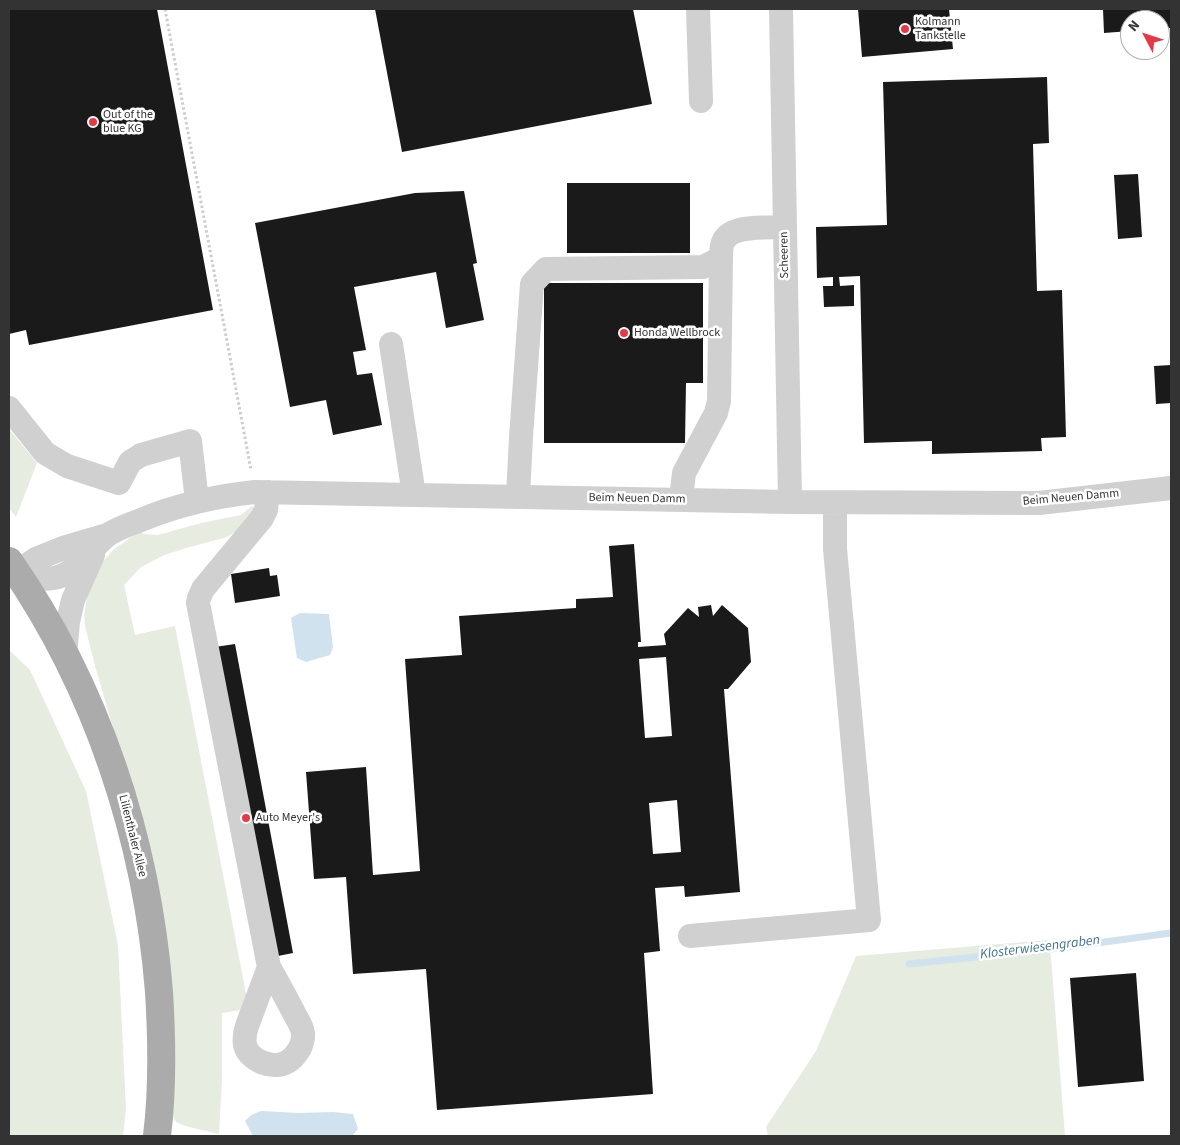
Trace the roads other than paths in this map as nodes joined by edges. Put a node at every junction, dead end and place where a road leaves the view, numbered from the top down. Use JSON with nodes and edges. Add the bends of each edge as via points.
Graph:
{"nodes":[{"id":1,"x":698,"y":9,"type":"edge"},
{"id":2,"x":781,"y":9,"type":"edge"},
{"id":3,"x":701,"y":101,"type":"dead end"},
{"id":4,"x":784,"y":227,"type":"junction"},
{"id":5,"x":721,"y":258,"type":"junction"},
{"id":6,"x":391,"y":344,"type":"dead end"},
{"id":7,"x":9,"y":408,"type":"edge"},
{"id":8,"x":1171,"y":488,"type":"edge"},
{"id":9,"x":262,"y":492,"type":"junction"},
{"id":10,"x":414,"y":495,"type":"junction"},
{"id":11,"x":518,"y":496,"type":"junction"},
{"id":12,"x":680,"y":500,"type":"junction"},
{"id":13,"x":197,"y":501,"type":"junction"},
{"id":14,"x":790,"y":502,"type":"junction"},
{"id":15,"x":835,"y":503,"type":"junction"},
{"id":16,"x":103,"y":540,"type":"junction"},
{"id":17,"x":12,"y":566,"type":"edge"},
{"id":18,"x":65,"y":656,"type":"junction"},
{"id":19,"x":690,"y":936,"type":"dead end"},
{"id":20,"x":269,"y":967,"type":"dead end"},
{"id":21,"x":157,"y":1136,"type":"edge"}],
"edges":[{"from":1,"to":3,"type":"street"},
{"from":2,"to":4,"type":"street","name":"Scheeren"},
{"from":4,"to":5,"type":"street","via":[[741,229],[723,242]]},
{"from":4,"to":14,"type":"street","name":"Scheeren"},
{"from":5,"to":11,"type":"street","via":[[703,267],[546,269],[532,284]]},
{"from":5,"to":12,"type":"street","via":[[719,401],[716,413],[684,472]]},
{"from":6,"to":10,"type":"street"},
{"from":7,"to":13,"type":"street","via":[[45,453],[66,466],[119,483],[130,462],[142,455],[190,442]]},
{"from":8,"to":15,"type":"street","name":"Beim Neuen Damm","via":[[1039,503]]},
{"from":9,"to":10,"type":"street","name":"Beim Neuen Damm"},
{"from":9,"to":13,"type":"street","name":"Beim Neuen Damm"},
{"from":9,"to":20,"type":"street","via":[[266,510],[262,518],[203,589],[198,603]]},
{"from":10,"to":11,"type":"street","name":"Beim Neuen Damm"},
{"from":11,"to":12,"type":"street","name":"Beim Neuen Damm"},
{"from":12,"to":14,"type":"street","name":"Beim Neuen Damm"},
{"from":13,"to":16,"type":"street","name":"Beim Neuen Damm","via":[[146,518]]},
{"from":14,"to":15,"type":"street","name":"Beim Neuen Damm"},
{"from":15,"to":19,"type":"street","via":[[835,549],[869,920]]},
{"from":16,"to":17,"type":"street","name":"Beim Neuen Damm","via":[[66,547]]},
{"from":16,"to":18,"type":"street","via":[[73,600]]},
{"from":17,"to":18,"type":"main road","name":"Lilienthaler Allee"},
{"from":18,"to":21,"type":"main road","name":"Lilienthaler Allee","via":[[83,692],[112,767],[147,896],[161,1033]]}]}
